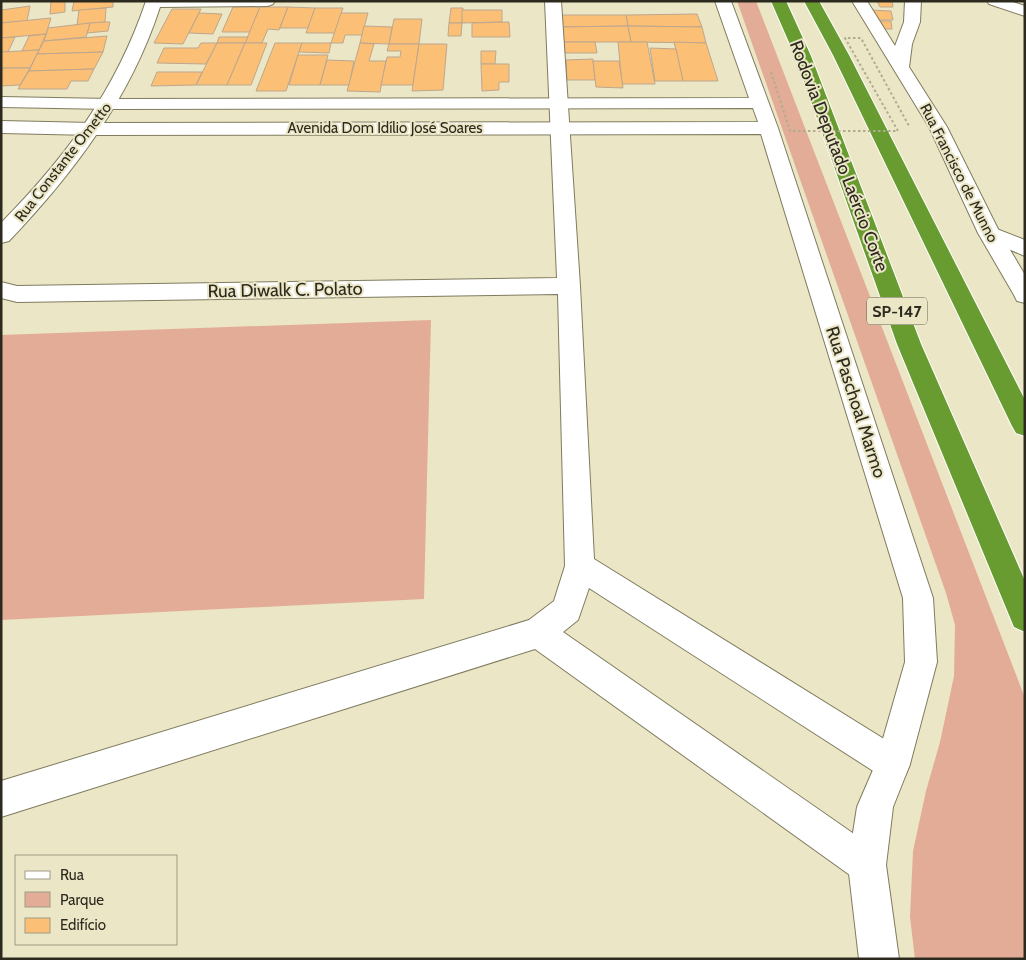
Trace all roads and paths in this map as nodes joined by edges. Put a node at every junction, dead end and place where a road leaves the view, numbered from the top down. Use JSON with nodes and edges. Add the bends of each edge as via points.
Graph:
{"nodes":[{"id":1,"x":268,"y":1,"type":"edge"},
{"id":2,"x":552,"y":1,"type":"edge"},
{"id":3,"x":723,"y":1,"type":"edge"},
{"id":4,"x":778,"y":1,"type":"edge"},
{"id":5,"x":812,"y":1,"type":"edge"},
{"id":6,"x":858,"y":1,"type":"edge"},
{"id":7,"x":913,"y":1,"type":"edge"},
{"id":8,"x":994,"y":1,"type":"edge"},
{"id":9,"x":154,"y":2,"type":"edge"},
{"id":10,"x":1025,"y":11,"type":"edge"},
{"id":11,"x":900,"y":66,"type":"junction"},
{"id":12,"x":771,"y":72,"type":"dead end"},
{"id":13,"x":1,"y":102,"type":"edge"},
{"id":14,"x":558,"y":103,"type":"junction"},
{"id":15,"x":760,"y":103,"type":"junction"},
{"id":16,"x":110,"y":104,"type":"junction"},
{"id":17,"x":1,"y":126,"type":"edge"},
{"id":18,"x":909,"y":126,"type":"dead end"},
{"id":19,"x":560,"y":128,"type":"junction"},
{"id":20,"x":769,"y":128,"type":"junction"},
{"id":21,"x":93,"y":129,"type":"junction"},
{"id":22,"x":989,"y":233,"type":"junction"},
{"id":23,"x":1,"y":236,"type":"edge"},
{"id":24,"x":1025,"y":249,"type":"edge"},
{"id":25,"x":569,"y":286,"type":"junction"},
{"id":26,"x":1,"y":290,"type":"edge"},
{"id":27,"x":1025,"y":295,"type":"edge"},
{"id":28,"x":1025,"y":426,"type":"edge"},
{"id":29,"x":580,"y":566,"type":"junction"},
{"id":30,"x":1025,"y":617,"type":"edge"},
{"id":31,"x":538,"y":634,"type":"junction"},
{"id":32,"x":893,"y":764,"type":"junction"},
{"id":33,"x":1,"y":799,"type":"edge"},
{"id":34,"x":867,"y":866,"type":"junction"},
{"id":35,"x":879,"y":959,"type":"edge"}],
"edges":[{"from":1,"to":9,"type":"street"},
{"from":2,"to":14,"type":"street"},
{"from":3,"to":15,"type":"street","name":"Rua Paschoal Marmo"},
{"from":4,"to":30,"type":"highway","name":"Rodovia Deputado Laércio Corte","number":"SP-147","via":[[803,56],[909,344]]},
{"from":5,"to":28,"type":"highway","name":"Rodovia Deputado Laércio Corte"},
{"from":6,"to":11,"type":"street","name":"Rua Francisco de Munno"},
{"from":7,"to":11,"type":"street","via":[[912,22]]},
{"from":8,"to":10,"type":"street"},
{"from":9,"to":16,"type":"street","name":"Rua Constante Ometto","via":[[133,61]]},
{"from":11,"to":22,"type":"street","name":"Rua Francisco de Munno","via":[[938,127]]},
{"from":12,"to":18,"type":"path","bridge":true,"via":[[790,132],[898,131],[845,38],[861,38]]},
{"from":13,"to":16,"type":"street","name":"Avenida Dom Idílio José Soares"},
{"from":14,"to":15,"type":"street","name":"Avenida Dom Idílio José Soares"},
{"from":14,"to":16,"type":"street","name":"Avenida Dom Idílio José Soares"},
{"from":14,"to":19,"type":"street"},
{"from":15,"to":20,"type":"street","name":"Rua Paschoal Marmo"},
{"from":16,"to":21,"type":"street","name":"Rua Constante Ometto"},
{"from":17,"to":21,"type":"street","name":"Avenida Dom Idílio José Soares"},
{"from":19,"to":20,"type":"street","name":"Avenida Dom Idílio José Soares"},
{"from":19,"to":21,"type":"street","name":"Avenida Dom Idílio José Soares"},
{"from":19,"to":25,"type":"street"},
{"from":20,"to":32,"type":"street","name":"Rua Paschoal Marmo","via":[[918,598],[921,662]]},
{"from":21,"to":23,"type":"street","name":"Rua Constante Ometto","via":[[23,215]]},
{"from":22,"to":24,"type":"street"},
{"from":22,"to":27,"type":"street","name":"Rua Francisco de Munno"},
{"from":25,"to":26,"type":"street","name":"Rua Diwalk C. Polato","via":[[17,294]]},
{"from":25,"to":29,"type":"street"},
{"from":29,"to":31,"type":"street","via":[[567,610]]},
{"from":29,"to":32,"type":"street"},
{"from":31,"to":33,"type":"street"},
{"from":31,"to":34,"type":"street"},
{"from":32,"to":34,"type":"street","name":"Rua Paschoal Marmo","via":[[876,807]]},
{"from":34,"to":35,"type":"street","name":"Rua Paschoal Marmo"}]}
